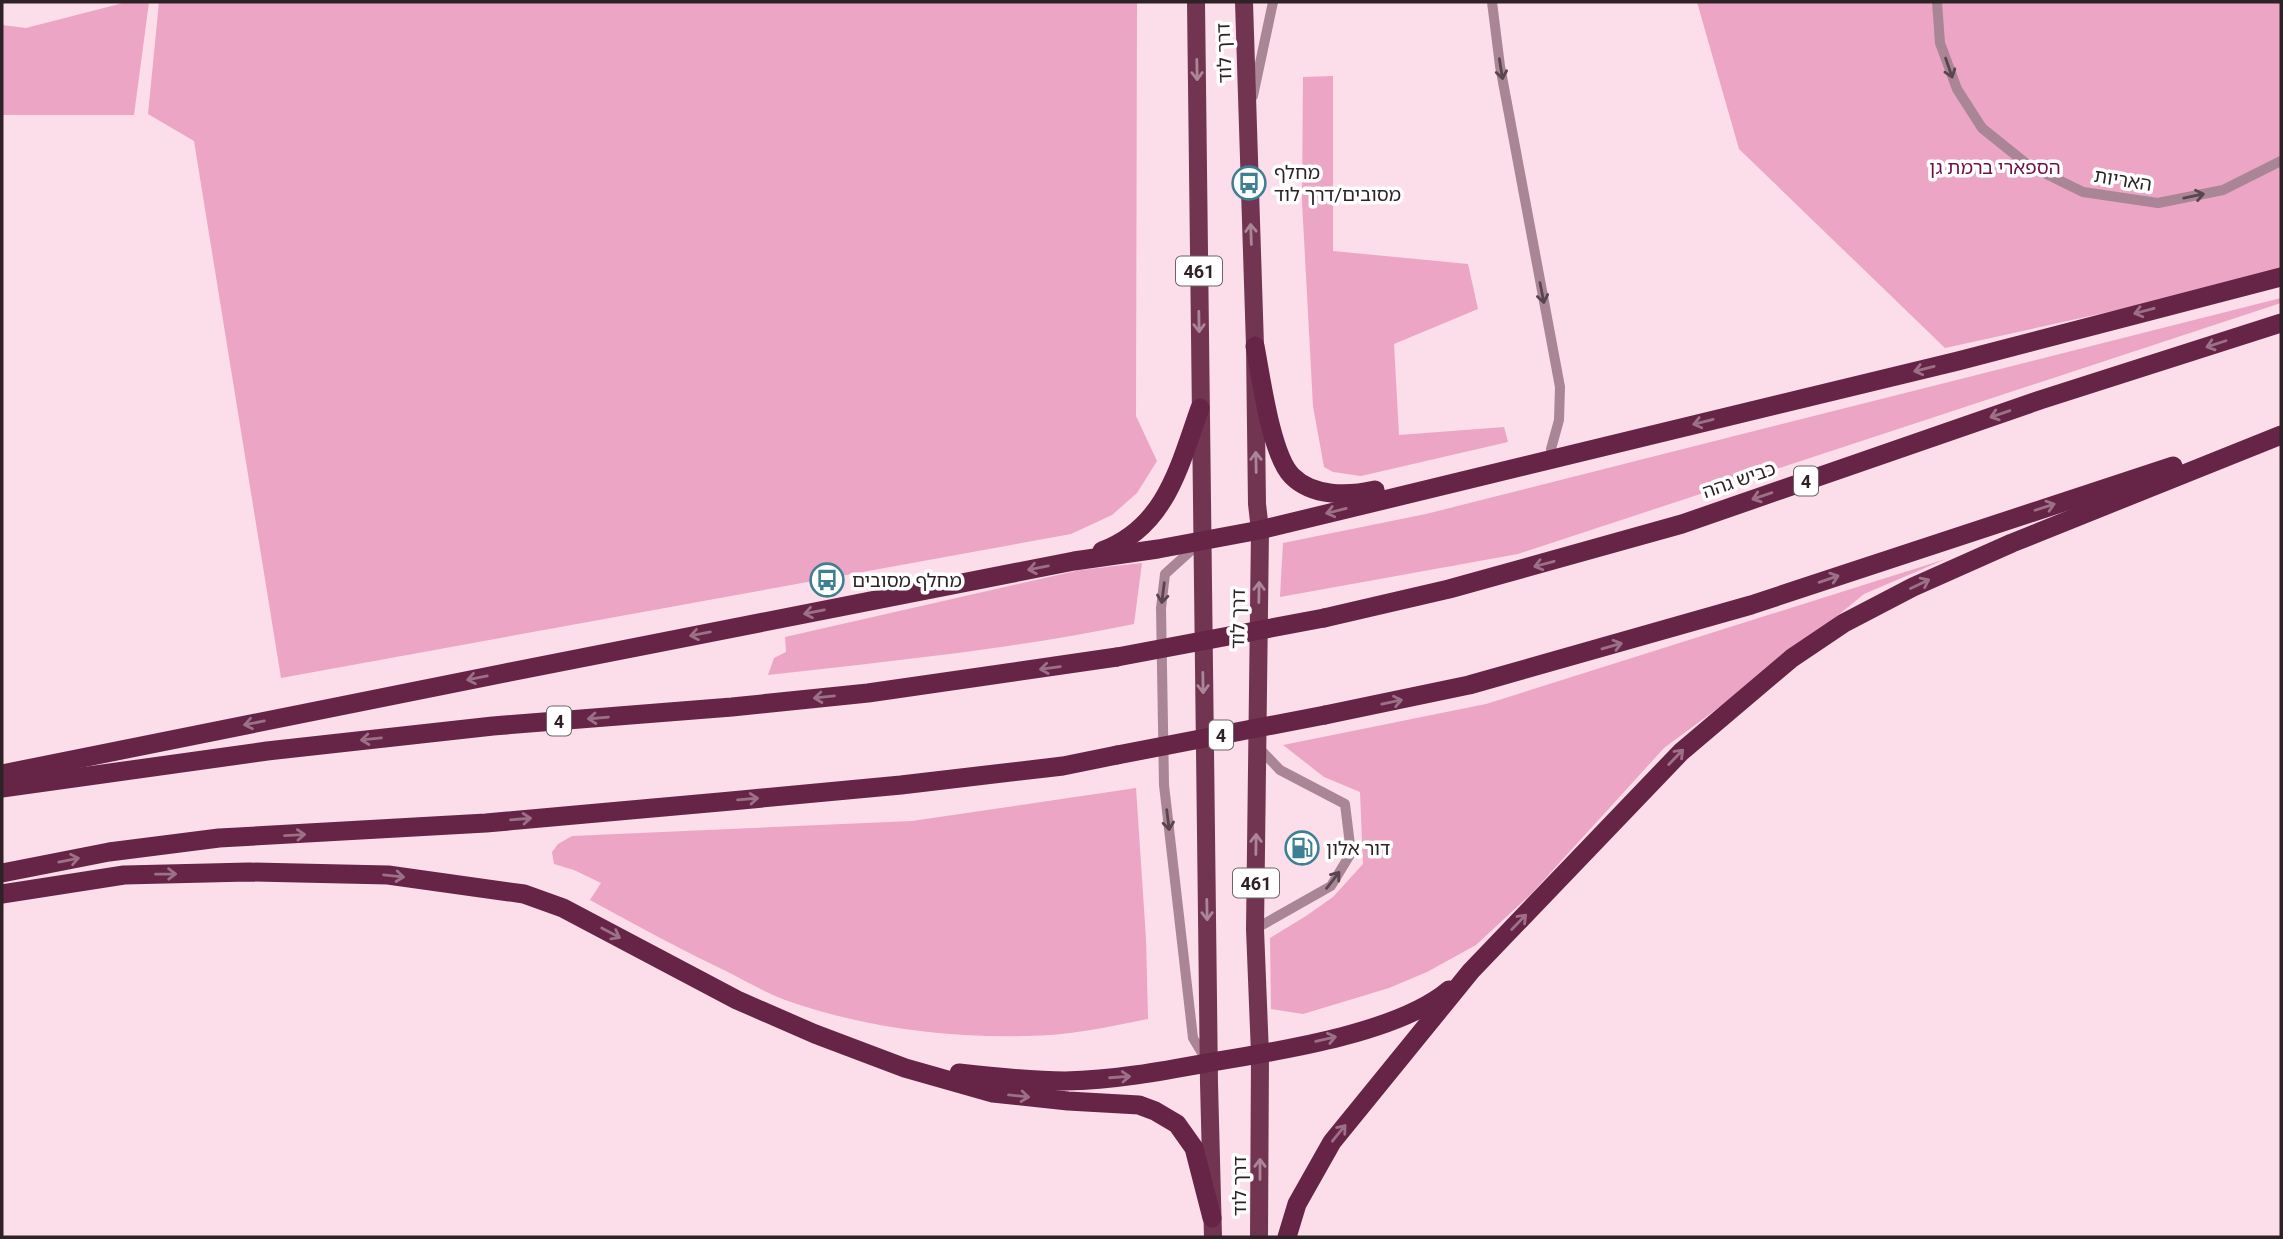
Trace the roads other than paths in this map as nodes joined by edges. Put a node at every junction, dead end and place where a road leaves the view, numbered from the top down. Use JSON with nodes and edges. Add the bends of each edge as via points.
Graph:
{"nodes":[{"id":1,"x":1196,"y":2,"type":"edge"},
{"id":2,"x":1244,"y":2,"type":"edge"},
{"id":3,"x":1273,"y":2,"type":"edge"},
{"id":4,"x":1492,"y":2,"type":"edge"},
{"id":5,"x":1937,"y":2,"type":"edge"},
{"id":6,"x":1247,"y":124,"type":"junction"},
{"id":7,"x":2281,"y":161,"type":"edge"},
{"id":8,"x":2281,"y":277,"type":"edge"},
{"id":9,"x":2281,"y":323,"type":"edge"},
{"id":10,"x":1255,"y":346,"type":"junction"},
{"id":11,"x":1200,"y":408,"type":"junction"},
{"id":12,"x":1664,"y":432,"type":"junction"},
{"id":13,"x":2281,"y":433,"type":"edge"},
{"id":14,"x":1551,"y":449,"type":"junction"},
{"id":15,"x":1260,"y":530,"type":"junction"},
{"id":16,"x":1202,"y":541,"type":"junction"},
{"id":17,"x":1074,"y":561,"type":"junction"},
{"id":18,"x":1258,"y":747,"type":"junction"},
{"id":19,"x":2,"y":774,"type":"edge"},
{"id":20,"x":2,"y":788,"type":"edge"},
{"id":21,"x":2,"y":873,"type":"edge"},
{"id":22,"x":2,"y":894,"type":"edge"},
{"id":23,"x":1255,"y":929,"type":"junction"},
{"id":24,"x":1471,"y":971,"type":"junction"},
{"id":25,"x":1260,"y":1054,"type":"junction"},
{"id":26,"x":1209,"y":1063,"type":"junction"},
{"id":27,"x":905,"y":1068,"type":"junction"},
{"id":28,"x":1213,"y":1228,"type":"edge"},
{"id":29,"x":1259,"y":1237,"type":"edge"},
{"id":30,"x":1287,"y":1237,"type":"edge"}],
"edges":[{"from":1,"to":11,"type":"main road","name":"דרך לוד","number":"461","one_way":true},
{"from":2,"to":6,"type":"main road","name":"דרך לוד","number":"461"},
{"from":3,"to":6,"type":"lane"},
{"from":4,"to":14,"type":"lane","one_way":true,"via":[[1560,387],[1559,420]]},
{"from":5,"to":7,"type":"lane","name":"האריות","one_way":true,"via":[[1940,43],[1956,89],[1982,128],[2028,165],[2083,192],[2158,204],[2222,190]]},
{"from":10,"to":6,"type":"main road","name":"דרך לוד","number":"461","one_way":true},
{"from":8,"to":12,"type":"highway","one_way":true},
{"from":9,"to":20,"type":"highway","name":"כביש גהה","number":"4","one_way":true,"bridge":true,"via":[[2040,400],[1682,524],[1449,589],[1324,618],[1117,657],[868,693],[493,726]]},
{"from":10,"to":14,"type":"highway","via":[[1273,438],[1290,474],[1304,486],[1357,494]]},
{"from":15,"to":10,"type":"main road","name":"דרך לוד","number":"461","one_way":true},
{"from":11,"to":16,"type":"main road","name":"דרך לוד","number":"461"},
{"from":11,"to":17,"type":"highway","via":[[1172,487],[1153,516],[1115,546]]},
{"from":12,"to":14,"type":"highway"},
{"from":12,"to":15,"type":"highway","one_way":true},
{"from":21,"to":13,"type":"highway","number":"4","one_way":true,"bridge":true,"via":[[109,852],[219,838],[486,823],[1063,766],[1469,685],[1751,605]]},
{"from":24,"to":13,"type":"highway","one_way":true,"via":[[1681,752],[1793,658],[1844,623],[2012,543]]},
{"from":15,"to":16,"type":"highway"},
{"from":18,"to":15,"type":"main road","name":"דרך לוד","number":"461","one_way":true},
{"from":16,"to":17,"type":"highway"},
{"from":16,"to":26,"type":"main road","name":"דרך לוד","number":"461","one_way":true},
{"from":16,"to":26,"type":"lane","one_way":true,"via":[[1165,574],[1161,649],[1164,785],[1193,1038]]},
{"from":17,"to":19,"type":"highway","one_way":true},
{"from":23,"to":18,"type":"main road","name":"דרך לוד","number":"461","one_way":true},
{"from":23,"to":18,"type":"lane","one_way":true,"via":[[1331,887],[1351,853],[1345,804],[1280,770]]},
{"from":22,"to":27,"type":"highway","one_way":true,"via":[[124,875],[249,872],[388,875],[524,894],[563,908],[737,1000]]},
{"from":23,"to":25,"type":"main road","name":"דרך לוד","number":"461"},
{"from":25,"to":24,"type":"highway","one_way":true,"via":[[1404,1017],[1444,994]]},
{"from":30,"to":24,"type":"highway","one_way":true,"via":[[1297,1204],[1332,1142]]},
{"from":25,"to":26,"type":"highway"},
{"from":29,"to":25,"type":"main road","name":"דרך לוד","number":"461","one_way":true},
{"from":27,"to":26,"type":"highway","one_way":true,"via":[[1066,1081],[1130,1077]]},
{"from":26,"to":28,"type":"main road","name":"דרך לוד","number":"461"},
{"from":27,"to":28,"type":"highway","one_way":true,"via":[[993,1093],[1139,1105],[1155,1111],[1177,1125],[1194,1148]]}]}
